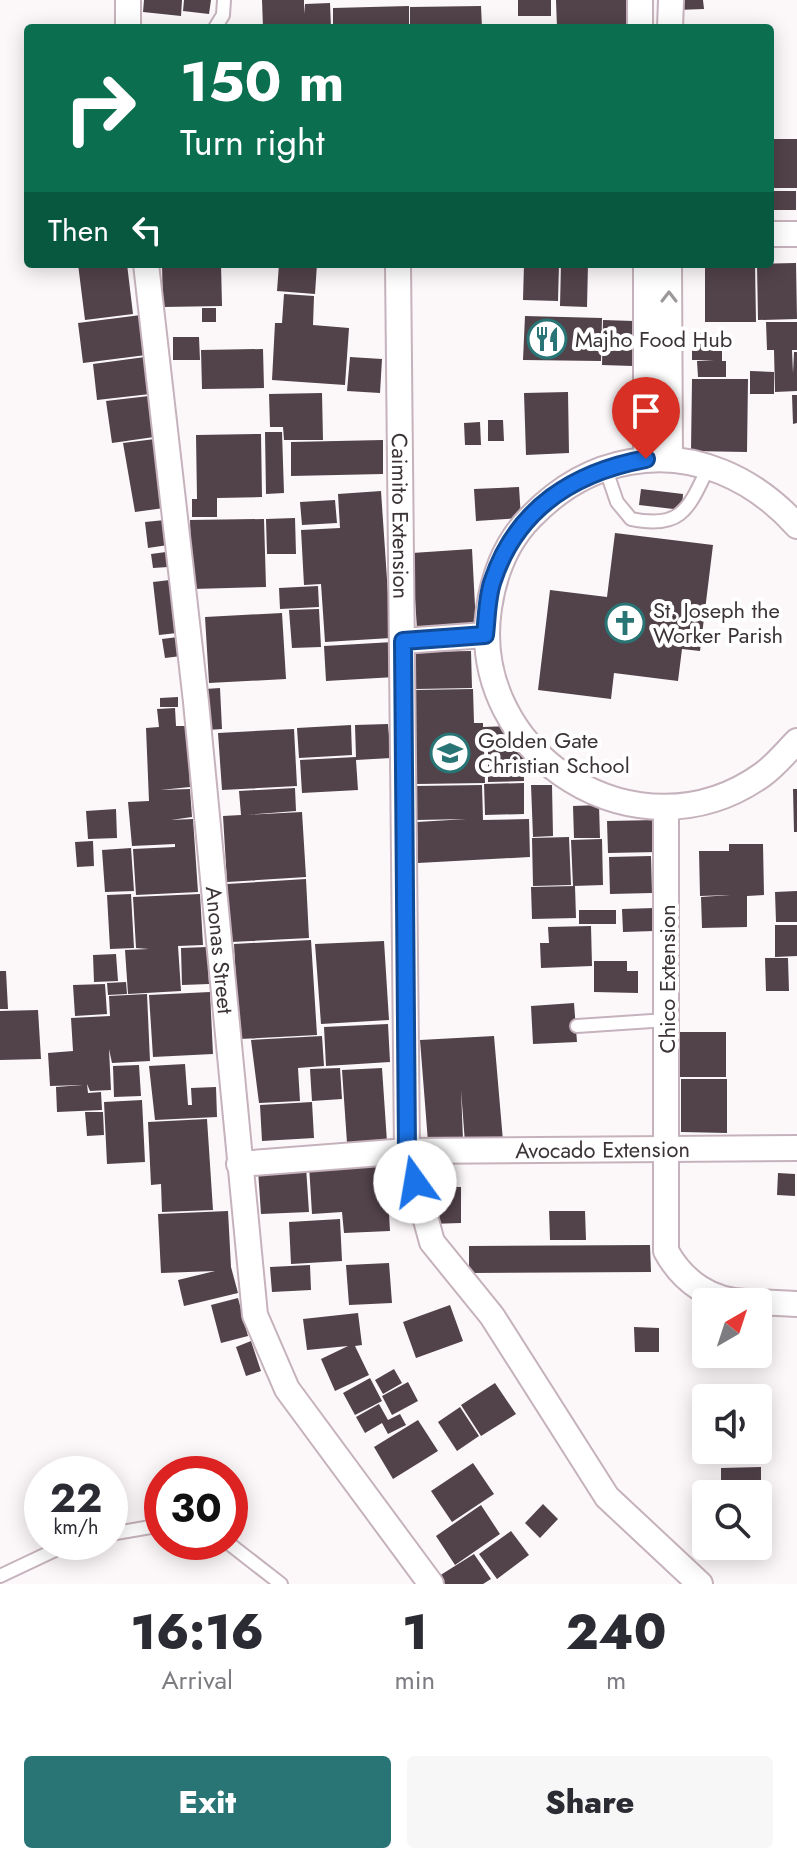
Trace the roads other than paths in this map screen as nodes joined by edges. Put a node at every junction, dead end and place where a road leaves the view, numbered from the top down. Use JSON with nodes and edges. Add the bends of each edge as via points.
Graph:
{"nodes":[{"id":1,"x":128,"y":0,"type":"edge"},
{"id":2,"x":224,"y":0,"type":"edge"},
{"id":3,"x":640,"y":0,"type":"edge"},
{"id":4,"x":671,"y":0,"type":"edge"},
{"id":5,"x":128,"y":24,"type":"edge"},
{"id":6,"x":217,"y":24,"type":"edge"},
{"id":7,"x":640,"y":24,"type":"edge"},
{"id":8,"x":670,"y":24,"type":"edge"},
{"id":9,"x":774,"y":234,"type":"edge"},
{"id":10,"x":797,"y":234,"type":"edge"},
{"id":11,"x":146,"y":268,"type":"edge"},
{"id":12,"x":398,"y":268,"type":"edge"},
{"id":13,"x":646,"y":268,"type":"edge"},
{"id":14,"x":669,"y":268,"type":"edge"},
{"id":15,"x":658,"y":459,"type":"junction"},
{"id":16,"x":709,"y":466,"type":"junction"},
{"id":17,"x":605,"y":467,"type":"junction"},
{"id":18,"x":797,"y":526,"type":"edge"},
{"id":19,"x":485,"y":635,"type":"junction"},
{"id":20,"x":403,"y":641,"type":"junction"},
{"id":21,"x":797,"y":741,"type":"edge"},
{"id":22,"x":666,"y":807,"type":"junction"},
{"id":23,"x":667,"y":1020,"type":"junction"},
{"id":24,"x":577,"y":1026,"type":"dead end"},
{"id":25,"x":797,"y":1148,"type":"edge"},
{"id":26,"x":667,"y":1150,"type":"junction"},
{"id":27,"x":407,"y":1151,"type":"junction"},
{"id":28,"x":239,"y":1164,"type":"junction"},
{"id":29,"x":700,"y":1288,"type":"edge"},
{"id":30,"x":772,"y":1303,"type":"edge"},
{"id":31,"x":797,"y":1304,"type":"edge"},
{"id":32,"x":248,"y":1558,"type":"edge"},
{"id":33,"x":34,"y":1560,"type":"edge"},
{"id":34,"x":0,"y":1576,"type":"edge"},
{"id":35,"x":281,"y":1584,"type":"edge"},
{"id":36,"x":431,"y":1584,"type":"edge"},
{"id":37,"x":700,"y":1584,"type":"edge"}],
"edges":[{"from":1,"to":5,"type":"street"},
{"from":2,"to":6,"type":"lane"},
{"from":3,"to":7,"type":"street"},
{"from":4,"to":8,"type":"street"},
{"from":9,"to":10,"type":"street"},
{"from":11,"to":28,"type":"street","name":"Anonas Street","via":[[196,702]]},
{"from":12,"to":20,"type":"street","name":"Caimito Extension"},
{"from":13,"to":15,"type":"street"},
{"from":15,"to":14,"type":"street","one_way":true},
{"from":15,"to":16,"type":"street"},
{"from":15,"to":17,"type":"street"},
{"from":16,"to":17,"type":"lane","via":[[689,506],[660,524],[631,519],[617,502]]},
{"from":16,"to":18,"type":"street","via":[[757,489]]},
{"from":17,"to":19,"type":"street","via":[[556,492],[517,531],[493,580]]},
{"from":19,"to":20,"type":"street"},
{"from":19,"to":22,"type":"street","via":[[494,689],[531,748],[561,776],[611,800]]},
{"from":20,"to":27,"type":"street","name":"Caimito Extension"},
{"from":21,"to":22,"type":"street","via":[[762,775],[717,798]]},
{"from":22,"to":23,"type":"street","name":"Chico Extension"},
{"from":23,"to":24,"type":"lane"},
{"from":23,"to":26,"type":"street","name":"Chico Extension"},
{"from":25,"to":26,"type":"street","name":"Avocado Extension"},
{"from":26,"to":27,"type":"street","name":"Avocado Extension"},
{"from":26,"to":29,"type":"street","name":"Chico Extension","via":[[666,1251],[677,1271]]},
{"from":27,"to":28,"type":"street","name":"Avocado Extension"},
{"from":27,"to":37,"type":"street","name":"Caimito Extension","via":[[432,1242],[492,1316],[607,1497]]},
{"from":28,"to":36,"type":"street","name":"Anonas Street","via":[[255,1315],[287,1389]]},
{"from":30,"to":31,"type":"street"},
{"from":32,"to":35,"type":"lane"},
{"from":33,"to":34,"type":"lane"}]}
